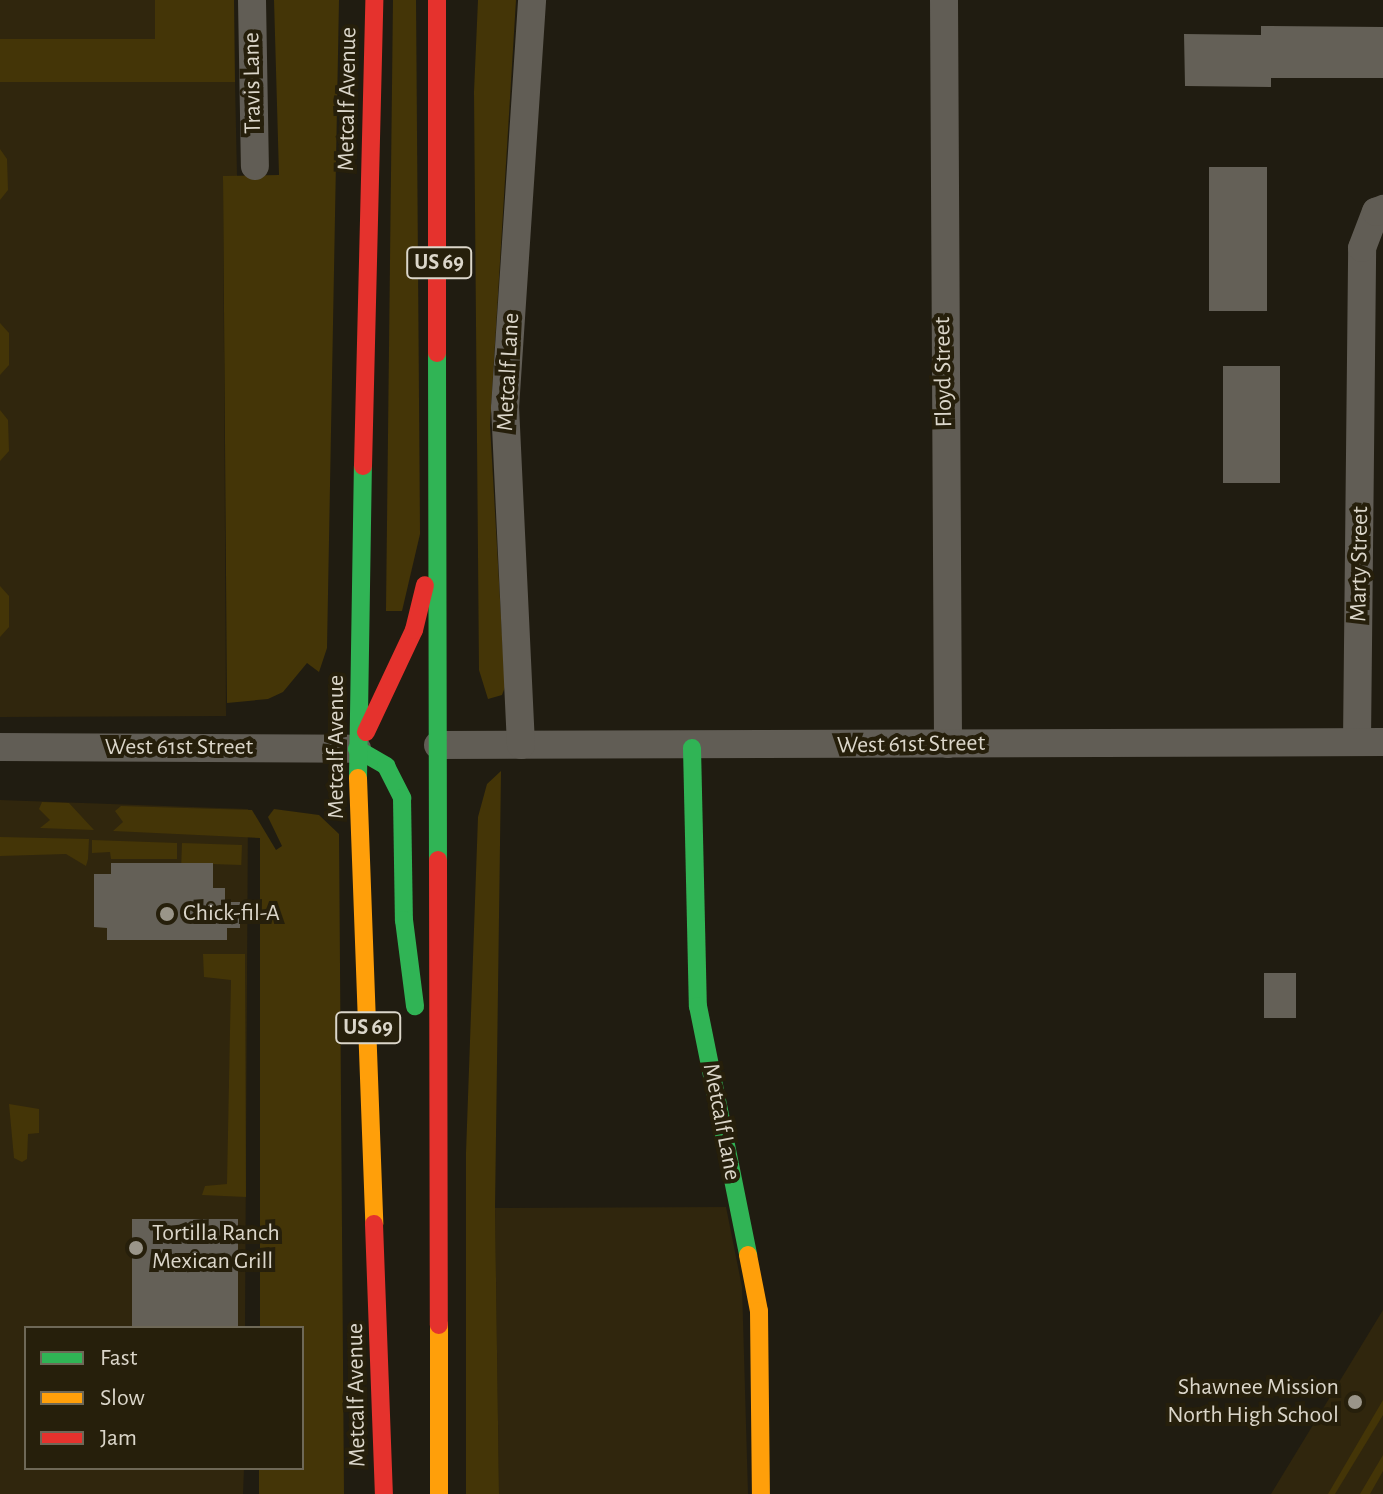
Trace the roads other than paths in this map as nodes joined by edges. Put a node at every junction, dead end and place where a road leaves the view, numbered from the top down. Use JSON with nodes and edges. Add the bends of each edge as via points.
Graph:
{"nodes":[{"id":1,"x":252,"y":0,"type":"edge"},
{"id":2,"x":374,"y":0,"type":"edge"},
{"id":3,"x":437,"y":0,"type":"edge"},
{"id":4,"x":532,"y":0,"type":"edge"},
{"id":5,"x":944,"y":0,"type":"edge"},
{"id":6,"x":255,"y":166,"type":"dead end"},
{"id":7,"x":1383,"y":209,"type":"edge"},
{"id":8,"x":441,"y":526,"type":"junction"},
{"id":9,"x":1370,"y":741,"type":"edge"},
{"id":10,"x":948,"y":744,"type":"junction"},
{"id":11,"x":438,"y":745,"type":"junction"},
{"id":12,"x":521,"y":745,"type":"junction"},
{"id":13,"x":0,"y":747,"type":"edge"},
{"id":14,"x":692,"y":748,"type":"junction"},
{"id":15,"x":357,"y":749,"type":"junction"},
{"id":16,"x":438,"y":1184,"type":"junction"},
{"id":17,"x":384,"y":1494,"type":"edge"},
{"id":18,"x":439,"y":1494,"type":"edge"},
{"id":19,"x":761,"y":1494,"type":"edge"}],
"edges":[{"from":1,"to":6,"type":"street","name":"Travis Lane"},
{"from":2,"to":15,"type":"main road","name":"Metcalf Avenue","number":"US 69"},
{"from":3,"to":8,"type":"main road","number":"US 69"},
{"from":4,"to":12,"type":"street","name":"Metcalf Lane","via":[[505,408]]},
{"from":5,"to":10,"type":"street","name":"Floyd Street"},
{"from":7,"to":9,"type":"street","name":"Marty Street","via":[[1376,212],[1362,248]]},
{"from":8,"to":11,"type":"main road","number":"US 69"},
{"from":8,"to":15,"type":"main road","via":[[414,630]]},
{"from":9,"to":10,"type":"street","name":"West 61st Street"},
{"from":10,"to":14,"type":"street","name":"West 61st Street"},
{"from":11,"to":12,"type":"street","name":"West 61st Street"},
{"from":11,"to":16,"type":"main road","number":"US 69"},
{"from":12,"to":14,"type":"street","name":"West 61st Street"},
{"from":13,"to":15,"type":"street","name":"West 61st Street"},
{"from":14,"to":19,"type":"main road","name":"Metcalf Lane","via":[[698,1006],[759,1311]]},
{"from":15,"to":16,"type":"main road","via":[[386,766],[402,798],[404,920]]},
{"from":15,"to":17,"type":"main road","name":"Metcalf Avenue","number":"US 69"},
{"from":16,"to":18,"type":"main road","number":"US 69"}]}
